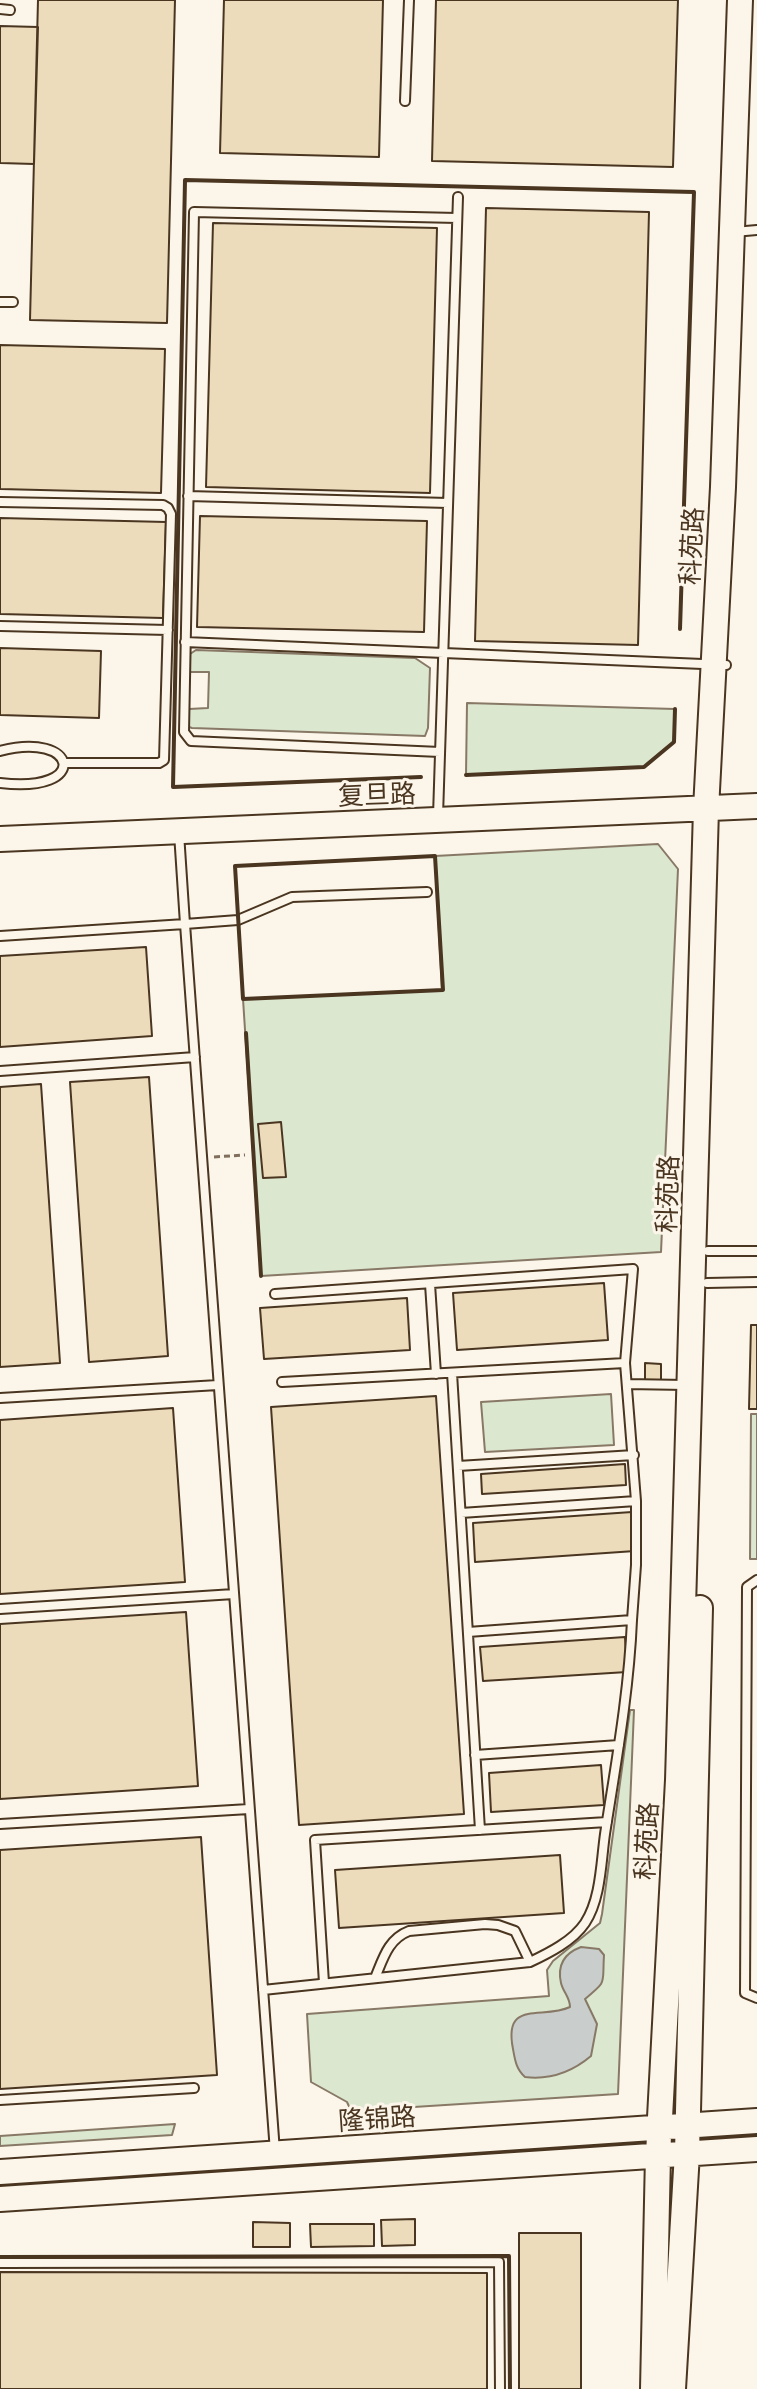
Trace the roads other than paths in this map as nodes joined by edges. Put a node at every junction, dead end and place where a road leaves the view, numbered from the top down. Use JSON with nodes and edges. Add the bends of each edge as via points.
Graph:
{"nodes":[{"id":1,"x":409,"y":0,"type":"edge"},
{"id":2,"x":740,"y":0,"type":"edge"},
{"id":3,"x":756,"y":0,"type":"edge"},
{"id":4,"x":0,"y":9,"type":"edge"},
{"id":5,"x":10,"y":10,"type":"dead end"},
{"id":6,"x":405,"y":101,"type":"dead end"},
{"id":7,"x":458,"y":197,"type":"dead end"},
{"id":8,"x":457,"y":218,"type":"junction"},
{"id":9,"x":745,"y":231,"type":"edge"},
{"id":10,"x":0,"y":302,"type":"edge"},
{"id":11,"x":13,"y":302,"type":"dead end"},
{"id":12,"x":188,"y":496,"type":"junction"},
{"id":13,"x":0,"y":502,"type":"edge"},
{"id":14,"x":448,"y":503,"type":"junction"},
{"id":15,"x":0,"y":626,"type":"edge"},
{"id":16,"x":168,"y":630,"type":"junction"},
{"id":17,"x":185,"y":642,"type":"junction"},
{"id":18,"x":443,"y":653,"type":"junction"},
{"id":19,"x":720,"y":665,"type":"junction"},
{"id":20,"x":0,"y":751,"type":"edge"},
{"id":21,"x":440,"y":752,"type":"junction"},
{"id":22,"x":64,"y":763,"type":"junction"},
{"id":23,"x":0,"y":783,"type":"edge"},
{"id":24,"x":757,"y":806,"type":"edge"},
{"id":25,"x":713,"y":808,"type":"junction"},
{"id":26,"x":438,"y":820,"type":"junction"},
{"id":27,"x":179,"y":832,"type":"junction"},
{"id":28,"x":0,"y":839,"type":"edge"},
{"id":29,"x":427,"y":892,"type":"dead end"},
{"id":30,"x":185,"y":924,"type":"junction"},
{"id":31,"x":0,"y":936,"type":"edge"},
{"id":32,"x":195,"y":1057,"type":"junction"},
{"id":33,"x":0,"y":1071,"type":"edge"},
{"id":34,"x":708,"y":1251,"type":"junction"},
{"id":35,"x":757,"y":1251,"type":"edge"},
{"id":36,"x":757,"y":1282,"type":"edge"},
{"id":37,"x":707,"y":1283,"type":"junction"},
{"id":38,"x":430,"y":1284,"type":"junction"},
{"id":39,"x":275,"y":1294,"type":"dead end"},
{"id":40,"x":625,"y":1363,"type":"junction"},
{"id":41,"x":452,"y":1373,"type":"junction"},
{"id":42,"x":436,"y":1374,"type":"junction"},
{"id":43,"x":282,"y":1382,"type":"dead end"},
{"id":44,"x":627,"y":1384,"type":"junction"},
{"id":45,"x":218,"y":1385,"type":"junction"},
{"id":46,"x":690,"y":1385,"type":"junction"},
{"id":47,"x":0,"y":1398,"type":"edge"},
{"id":48,"x":634,"y":1455,"type":"junction"},
{"id":49,"x":458,"y":1466,"type":"junction"},
{"id":50,"x":636,"y":1501,"type":"junction"},
{"id":51,"x":461,"y":1513,"type":"junction"},
{"id":52,"x":757,"y":1580,"type":"edge"},
{"id":53,"x":234,"y":1594,"type":"junction"},
{"id":54,"x":0,"y":1609,"type":"edge"},
{"id":55,"x":632,"y":1620,"type":"junction"},
{"id":56,"x":468,"y":1632,"type":"junction"},
{"id":57,"x":619,"y":1745,"type":"junction"},
{"id":58,"x":475,"y":1755,"type":"junction"},
{"id":59,"x":746,"y":1790,"type":"junction"},
{"id":60,"x":757,"y":1790,"type":"edge"},
{"id":61,"x":249,"y":1809,"type":"junction"},
{"id":62,"x":607,"y":1822,"type":"junction"},
{"id":63,"x":0,"y":1824,"type":"edge"},
{"id":64,"x":480,"y":1830,"type":"junction"},
{"id":65,"x":530,"y":1962,"type":"junction"},
{"id":66,"x":375,"y":1978,"type":"junction"},
{"id":67,"x":324,"y":1983,"type":"junction"},
{"id":68,"x":263,"y":1990,"type":"junction"},
{"id":69,"x":757,"y":1998,"type":"edge"},
{"id":70,"x":194,"y":2088,"type":"dead end"},
{"id":71,"x":0,"y":2100,"type":"edge"},
{"id":72,"x":757,"y":2121,"type":"edge"},
{"id":73,"x":688,"y":2126,"type":"junction"},
{"id":74,"x":660,"y":2127,"type":"junction"},
{"id":75,"x":757,"y":2149,"type":"edge"},
{"id":76,"x":275,"y":2153,"type":"junction"},
{"id":77,"x":687,"y":2153,"type":"junction"},
{"id":78,"x":658,"y":2155,"type":"junction"},
{"id":79,"x":0,"y":2172,"type":"edge"},
{"id":80,"x":277,"y":2181,"type":"junction"},
{"id":81,"x":0,"y":2199,"type":"edge"},
{"id":82,"x":0,"y":2263,"type":"edge"},
{"id":83,"x":500,"y":2389,"type":"edge"},
{"id":84,"x":653,"y":2389,"type":"edge"},
{"id":85,"x":673,"y":2389,"type":"edge"}],
"edges":[{"from":1,"to":6,"type":"lane"},
{"from":2,"to":9,"type":"street","name":"科苑路"},
{"from":3,"to":9,"type":"street","name":"科苑路"},
{"from":4,"to":5,"type":"lane"},
{"from":7,"to":8,"type":"lane"},
{"from":8,"to":12,"type":"lane","via":[[194,212]]},
{"from":8,"to":14,"type":"lane"},
{"from":9,"to":19,"type":"street","name":"科苑路"},
{"from":10,"to":11,"type":"lane"},
{"from":12,"to":14,"type":"lane"},
{"from":12,"to":17,"type":"lane"},
{"from":13,"to":16,"type":"lane","via":[[168,508]]},
{"from":14,"to":18,"type":"lane"},
{"from":15,"to":16,"type":"lane"},
{"from":16,"to":22,"type":"lane","via":[[164,760]]},
{"from":17,"to":18,"type":"lane"},
{"from":17,"to":21,"type":"lane","via":[[184,732],[191,741]]},
{"from":18,"to":19,"type":"lane"},
{"from":18,"to":21,"type":"lane"},
{"from":19,"to":25,"type":"street","name":"科苑路"},
{"from":20,"to":22,"type":"lane","via":[[49,749]]},
{"from":21,"to":26,"type":"lane"},
{"from":22,"to":23,"type":"lane","via":[[55,780],[22,786]]},
{"from":24,"to":25,"type":"street","name":"复旦路"},
{"from":25,"to":26,"type":"street","name":"复旦路"},
{"from":25,"to":34,"type":"street","name":"科苑路"},
{"from":25,"to":46,"type":"street","name":"科苑路"},
{"from":26,"to":27,"type":"street","name":"复旦路"},
{"from":27,"to":28,"type":"street","name":"复旦路"},
{"from":27,"to":30,"type":"lane"},
{"from":29,"to":30,"type":"lane","via":[[292,897],[238,920]]},
{"from":30,"to":31,"type":"lane"},
{"from":30,"to":32,"type":"lane"},
{"from":32,"to":33,"type":"lane"},
{"from":32,"to":45,"type":"lane"},
{"from":34,"to":35,"type":"lane"},
{"from":34,"to":37,"type":"street","name":"科苑路"},
{"from":36,"to":37,"type":"lane"},
{"from":37,"to":73,"type":"street","name":"科苑路"},
{"from":38,"to":39,"type":"lane"},
{"from":38,"to":40,"type":"lane","via":[[633,1269]]},
{"from":38,"to":42,"type":"lane"},
{"from":40,"to":41,"type":"lane"},
{"from":40,"to":44,"type":"lane"},
{"from":41,"to":42,"type":"lane"},
{"from":41,"to":49,"type":"lane"},
{"from":42,"to":43,"type":"lane"},
{"from":44,"to":46,"type":"lane"},
{"from":44,"to":48,"type":"lane"},
{"from":45,"to":47,"type":"lane"},
{"from":45,"to":53,"type":"lane"},
{"from":46,"to":74,"type":"street","name":"科苑路"},
{"from":48,"to":49,"type":"lane"},
{"from":48,"to":50,"type":"lane"},
{"from":49,"to":51,"type":"lane"},
{"from":50,"to":51,"type":"lane"},
{"from":50,"to":55,"type":"lane"},
{"from":51,"to":56,"type":"lane"},
{"from":52,"to":59,"type":"lane","via":[[747,1587]]},
{"from":53,"to":54,"type":"lane"},
{"from":53,"to":61,"type":"lane"},
{"from":55,"to":56,"type":"lane"},
{"from":55,"to":57,"type":"lane"},
{"from":56,"to":58,"type":"lane"},
{"from":57,"to":58,"type":"lane"},
{"from":57,"to":62,"type":"lane"},
{"from":58,"to":64,"type":"lane"},
{"from":59,"to":60,"type":"lane"},
{"from":59,"to":69,"type":"lane","via":[[745,1993]]},
{"from":61,"to":63,"type":"lane"},
{"from":61,"to":68,"type":"lane"},
{"from":62,"to":64,"type":"lane"},
{"from":62,"to":65,"type":"lane","via":[[596,1895],[585,1924]]},
{"from":64,"to":67,"type":"lane","via":[[315,1840]]},
{"from":65,"to":66,"type":"lane"},
{"from":65,"to":66,"type":"lane","via":[[515,1931],[498,1925],[409,1931],[391,1943]]},
{"from":66,"to":67,"type":"lane"},
{"from":67,"to":68,"type":"lane"},
{"from":68,"to":76,"type":"lane"},
{"from":70,"to":71,"type":"lane"},
{"from":72,"to":73,"type":"street","name":"隆锦路"},
{"from":73,"to":74,"type":"street","name":"隆锦路"},
{"from":73,"to":77,"type":"street","name":"科苑路"},
{"from":74,"to":76,"type":"street","name":"隆锦路"},
{"from":74,"to":78,"type":"street","name":"科苑路"},
{"from":75,"to":77,"type":"street"},
{"from":76,"to":79,"type":"street","name":"隆锦路"},
{"from":76,"to":80,"type":"lane"},
{"from":77,"to":78,"type":"street"},
{"from":77,"to":85,"type":"street","name":"科苑路"},
{"from":78,"to":80,"type":"street"},
{"from":78,"to":84,"type":"street","name":"科苑路"},
{"from":80,"to":81,"type":"street"},
{"from":82,"to":83,"type":"lane","via":[[499,2262]]}]}
